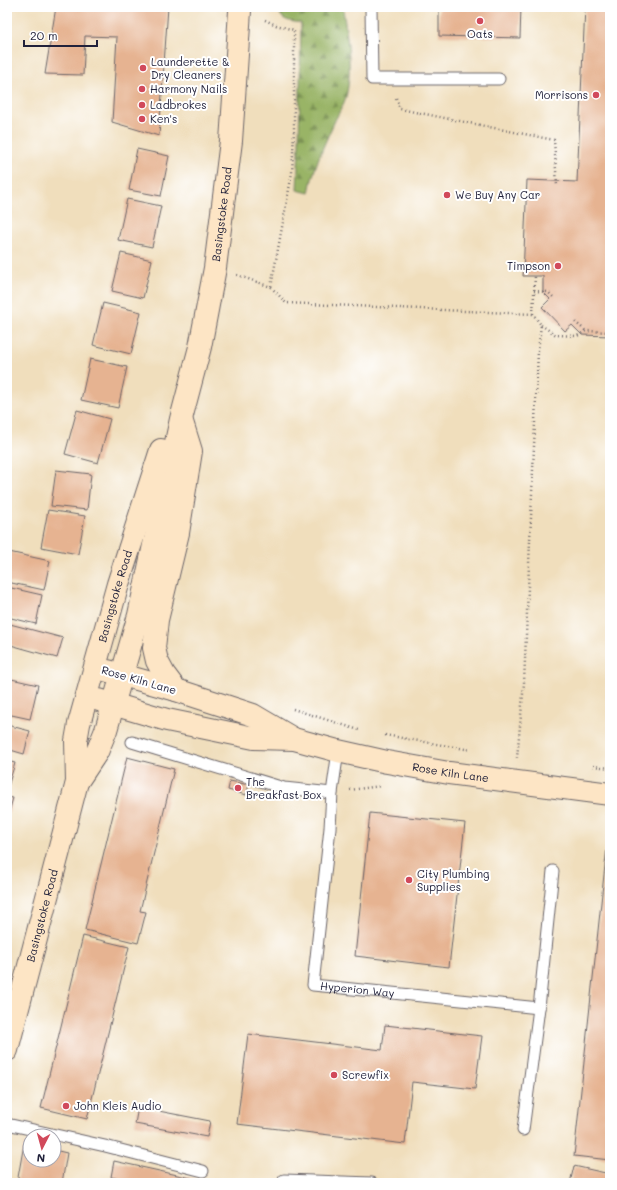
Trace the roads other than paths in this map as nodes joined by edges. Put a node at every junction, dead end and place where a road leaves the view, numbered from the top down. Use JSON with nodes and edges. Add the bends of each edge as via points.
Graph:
{"nodes":[{"id":1,"x":240,"y":7,"type":"edge"},
{"id":2,"x":371,"y":7,"type":"edge"},
{"id":3,"x":499,"y":79,"type":"dead end"},
{"id":4,"x":181,"y":419,"type":"junction"},
{"id":5,"x":95,"y":667,"type":"junction"},
{"id":6,"x":122,"y":675,"type":"junction"},
{"id":7,"x":176,"y":690,"type":"junction"},
{"id":8,"x":87,"y":696,"type":"junction"},
{"id":9,"x":114,"y":704,"type":"junction"},
{"id":10,"x":294,"y":739,"type":"junction"},
{"id":11,"x":132,"y":742,"type":"dead end"},
{"id":12,"x":338,"y":752,"type":"junction"},
{"id":13,"x":77,"y":782,"type":"junction"},
{"id":14,"x":332,"y":792,"type":"junction"},
{"id":15,"x":610,"y":794,"type":"edge"},
{"id":16,"x":553,"y":871,"type":"dead end"},
{"id":17,"x":539,"y":1008,"type":"junction"},
{"id":18,"x":7,"y":1050,"type":"edge"},
{"id":19,"x":7,"y":1124,"type":"edge"},
{"id":20,"x":523,"y":1130,"type":"dead end"},
{"id":21,"x":203,"y":1171,"type":"dead end"},
{"id":22,"x":284,"y":1180,"type":"dead end"},
{"id":23,"x":372,"y":1183,"type":"edge"}],
"edges":[{"from":1,"to":4,"type":"main road","name":"Basingstoke Road","via":[[231,141],[215,268],[200,347]]},
{"from":2,"to":3,"type":"lane","via":[[372,79]]},
{"from":4,"to":5,"type":"main road","name":"Basingstoke Road","via":[[163,444],[118,584]]},
{"from":4,"to":6,"type":"main road","name":"Basingstoke Road","via":[[139,615]]},
{"from":4,"to":7,"type":"main road","via":[[191,451],[178,533],[157,620],[154,648],[164,674]]},
{"from":5,"to":6,"type":"main road","name":"Rose Kiln Lane"},
{"from":5,"to":8,"type":"main road","name":"Basingstoke Road"},
{"from":6,"to":7,"type":"main road","name":"Rose Kiln Lane"},
{"from":6,"to":9,"type":"main road","name":"Basingstoke Road"},
{"from":7,"to":10,"type":"main road","name":"Rose Kiln Lane","via":[[253,715]]},
{"from":8,"to":9,"type":"main road","name":"Rose Kiln Lane"},
{"from":8,"to":13,"type":"main road","name":"Basingstoke Road","via":[[76,741]]},
{"from":9,"to":10,"type":"main road","name":"Rose Kiln Lane","via":[[167,720],[254,738]]},
{"from":9,"to":13,"type":"main road","name":"Basingstoke Road","via":[[97,752]]},
{"from":10,"to":12,"type":"main road","name":"Rose Kiln Lane"},
{"from":11,"to":14,"type":"lane","via":[[284,788]]},
{"from":12,"to":14,"type":"lane","name":"Hyperion Way"},
{"from":12,"to":15,"type":"main road","name":"Rose Kiln Lane","via":[[449,773]]},
{"from":13,"to":18,"type":"main road","name":"Basingstoke Road"},
{"from":14,"to":17,"type":"lane","name":"Hyperion Way","via":[[313,985]]},
{"from":16,"to":17,"type":"lane"},
{"from":17,"to":20,"type":"lane"},
{"from":19,"to":21,"type":"lane"},
{"from":22,"to":23,"type":"lane"}]}
